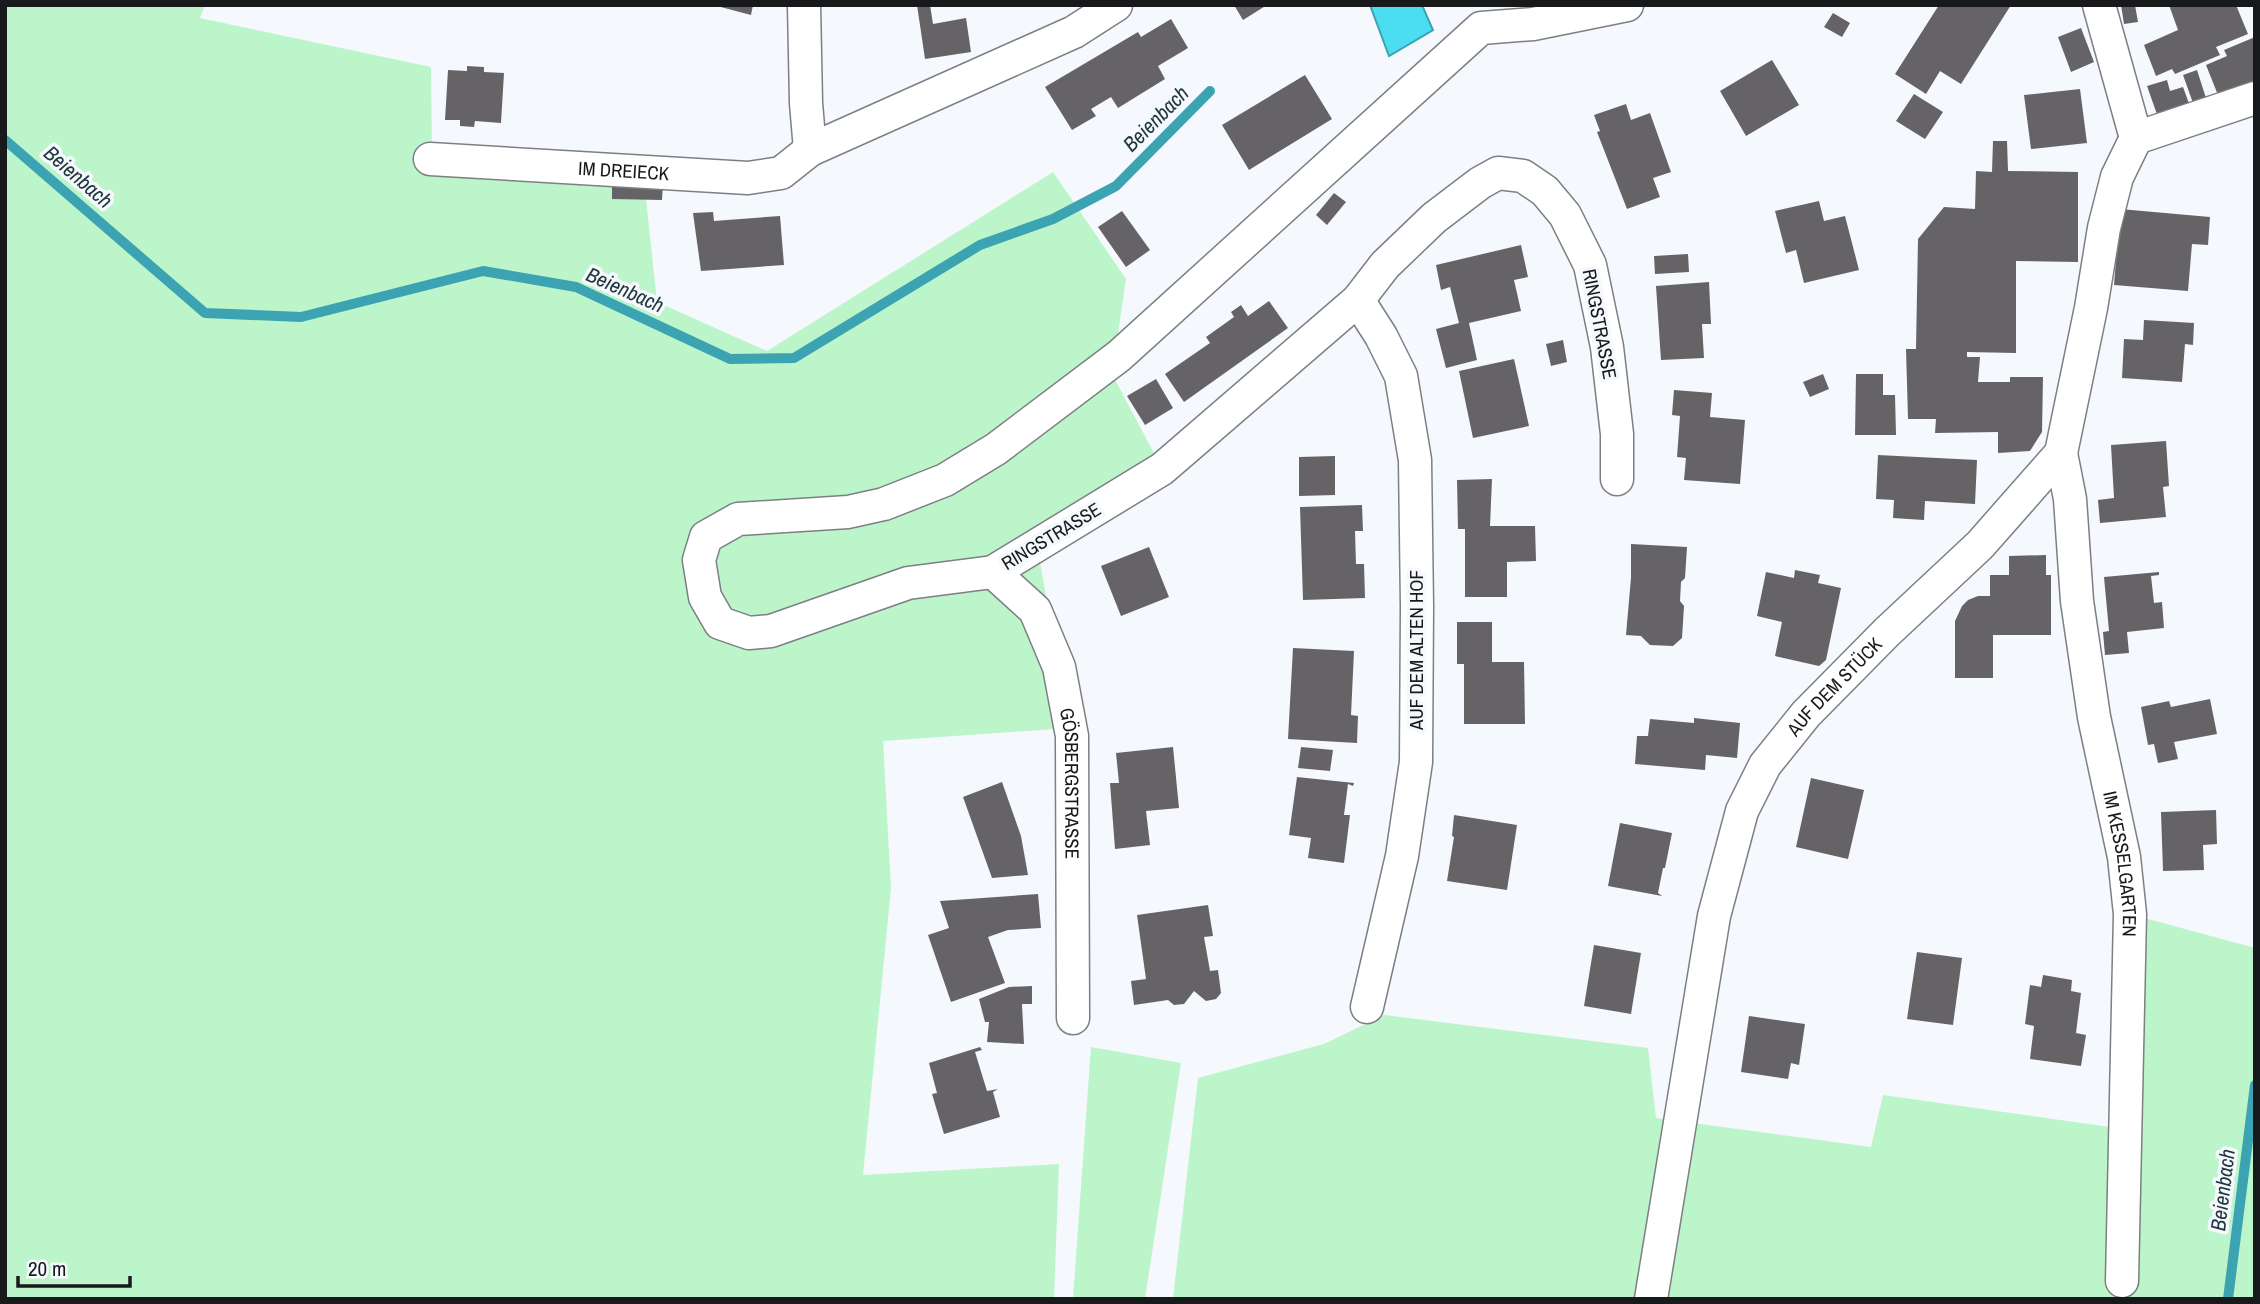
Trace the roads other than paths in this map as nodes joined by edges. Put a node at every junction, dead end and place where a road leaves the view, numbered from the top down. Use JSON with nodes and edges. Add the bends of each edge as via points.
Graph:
{"nodes":[{"id":1,"x":804,"y":5,"type":"edge"},
{"id":2,"x":1116,"y":5,"type":"edge"},
{"id":3,"x":1627,"y":5,"type":"edge"},
{"id":4,"x":2099,"y":5,"type":"edge"},
{"id":5,"x":1476,"y":16,"type":"edge"},
{"id":6,"x":2255,"y":98,"type":"edge"},
{"id":7,"x":2136,"y":138,"type":"junction"},
{"id":8,"x":810,"y":150,"type":"junction"},
{"id":9,"x":430,"y":159,"type":"dead end"},
{"id":10,"x":1358,"y":300,"type":"junction"},
{"id":11,"x":2061,"y":453,"type":"junction"},
{"id":12,"x":1617,"y":479,"type":"dead end"},
{"id":13,"x":993,"y":572,"type":"junction"},
{"id":14,"x":1367,"y":1007,"type":"dead end"},
{"id":15,"x":1073,"y":1018,"type":"dead end"},
{"id":16,"x":2122,"y":1280,"type":"dead end"},
{"id":17,"x":1651,"y":1299,"type":"edge"}],
"edges":[{"from":1,"to":8,"type":"street"},
{"from":2,"to":8,"type":"street","name":"IM DREIECK","via":[[1074,32]]},
{"from":3,"to":5,"type":"street","name":"RINGSTRASSE","via":[[1533,24]]},
{"from":4,"to":7,"type":"street"},
{"from":5,"to":13,"type":"street","name":"RINGSTRASSE","via":[[1119,356],[996,449],[945,480],[884,504],[848,512],[738,519],[706,537],[699,560],[705,597],[720,623],[749,632],[771,631],[908,583]]},
{"from":6,"to":7,"type":"street"},
{"from":7,"to":11,"type":"street","name":"AUF DEM STÜCK","via":[[2117,177],[2104,228]]},
{"from":8,"to":9,"type":"street","name":"IM DREIECK","via":[[781,173],[748,178]]},
{"from":10,"to":12,"type":"street","name":"RINGSTRASSE","via":[[1385,265],[1434,218],[1480,183],[1499,173],[1523,176],[1545,191],[1565,215],[1590,265],[1607,347]]},
{"from":10,"to":13,"type":"street","name":"RINGSTRASSE","via":[[1162,468]]},
{"from":10,"to":14,"type":"street","name":"AUF DEM ALTEN HOF","via":[[1401,376],[1415,460],[1417,607],[1416,762],[1402,856]]},
{"from":11,"to":16,"type":"street","name":"IM KESSELGARTEN","via":[[2094,717],[2124,858],[2130,914]]},
{"from":11,"to":17,"type":"street","name":"AUF DEM STÜCK","via":[[1980,545],[1806,714],[1765,765],[1742,811],[1714,916]]},
{"from":13,"to":15,"type":"street","name":"GÖSBERGSTRASSE","via":[[1035,610],[1059,667],[1072,736]]}]}
